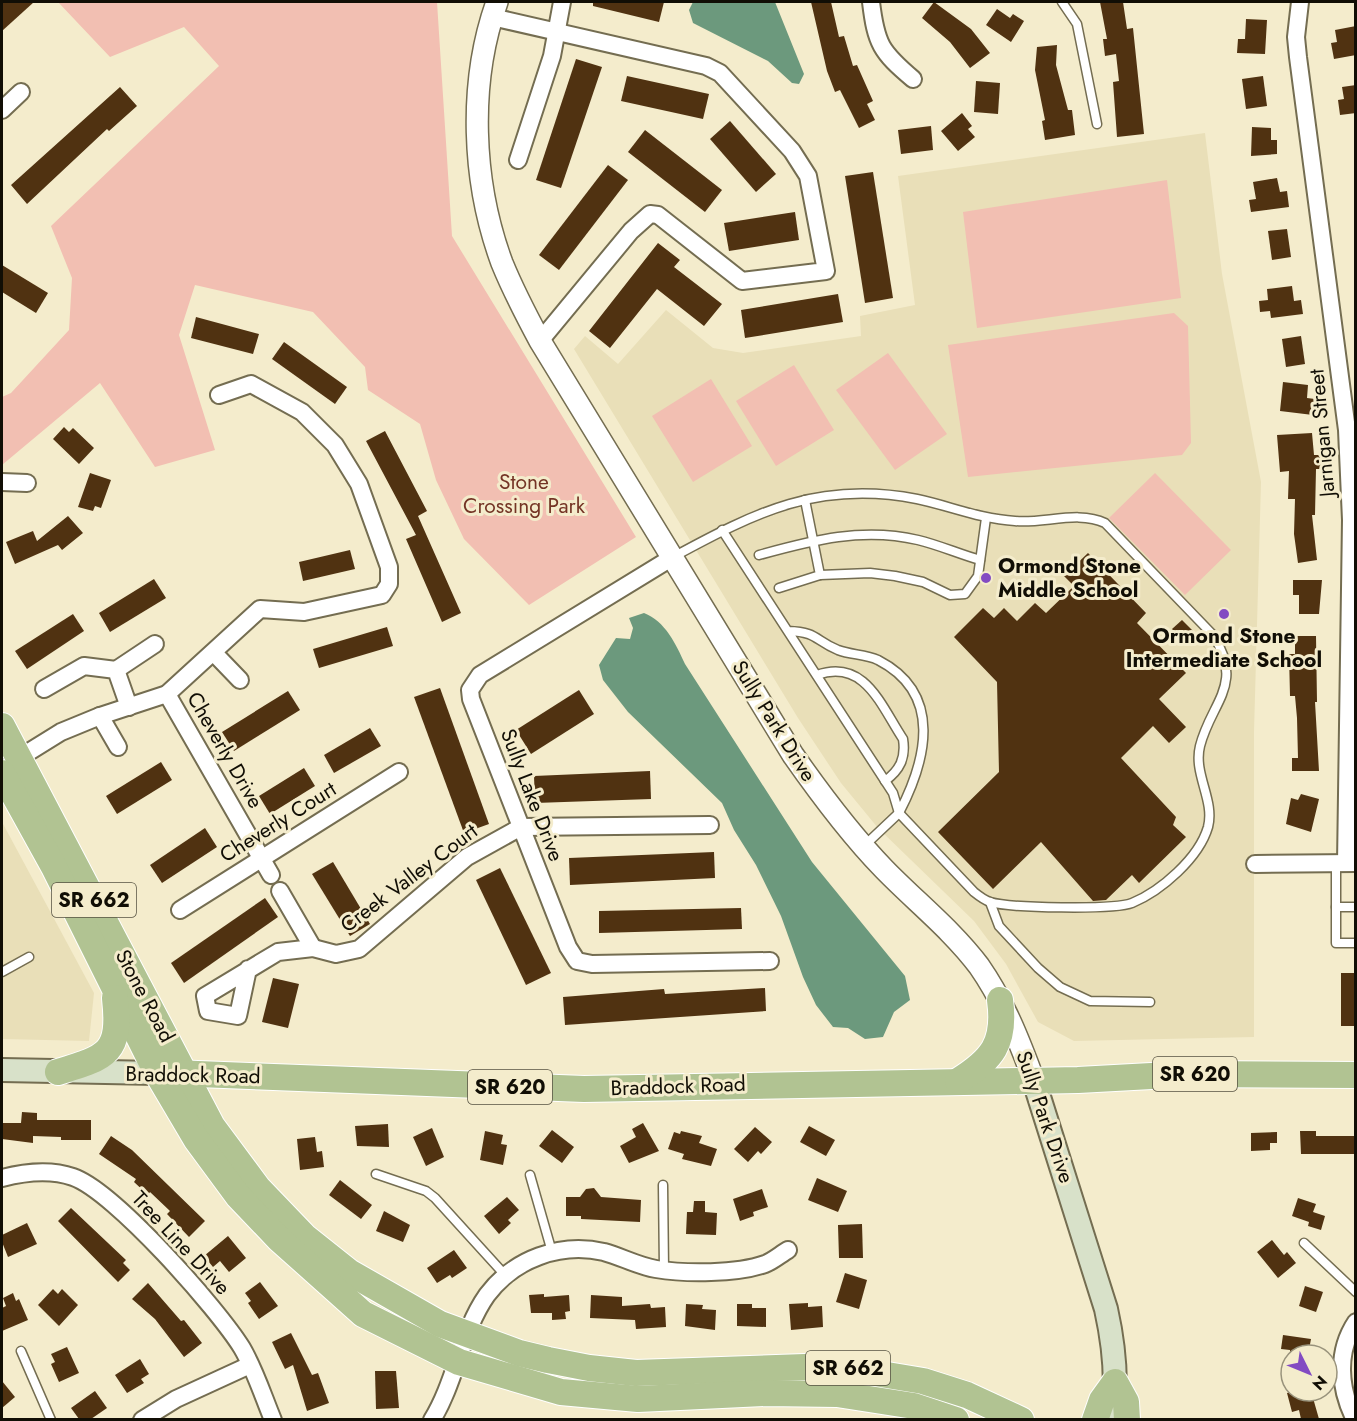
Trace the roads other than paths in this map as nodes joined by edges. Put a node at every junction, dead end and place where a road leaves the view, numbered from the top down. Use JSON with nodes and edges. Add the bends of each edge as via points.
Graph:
{"nodes":[{"id":1,"x":562,"y":2,"type":"edge"},
{"id":2,"x":871,"y":2,"type":"edge"},
{"id":3,"x":1062,"y":2,"type":"edge"},
{"id":4,"x":1300,"y":2,"type":"edge"},
{"id":5,"x":494,"y":9,"type":"edge"},
{"id":6,"x":558,"y":32,"type":"junction"},
{"id":7,"x":914,"y":80,"type":"dead end"},
{"id":8,"x":21,"y":92,"type":"dead end"},
{"id":9,"x":2,"y":110,"type":"edge"},
{"id":10,"x":1097,"y":124,"type":"dead end"},
{"id":11,"x":518,"y":160,"type":"dead end"},
{"id":12,"x":540,"y":341,"type":"junction"},
{"id":13,"x":219,"y":395,"type":"dead end"},
{"id":14,"x":2,"y":482,"type":"edge"},
{"id":15,"x":27,"y":483,"type":"dead end"},
{"id":16,"x":805,"y":500,"type":"junction"},
{"id":17,"x":986,"y":518,"type":"junction"},
{"id":18,"x":722,"y":530,"type":"junction"},
{"id":19,"x":813,"y":540,"type":"junction"},
{"id":20,"x":759,"y":555,"type":"dead end"},
{"id":21,"x":673,"y":556,"type":"junction"},
{"id":22,"x":980,"y":560,"type":"junction"},
{"id":23,"x":820,"y":575,"type":"junction"},
{"id":24,"x":779,"y":588,"type":"dead end"},
{"id":25,"x":788,"y":631,"type":"junction"},
{"id":26,"x":155,"y":644,"type":"dead end"},
{"id":27,"x":214,"y":653,"type":"junction"},
{"id":28,"x":116,"y":670,"type":"junction"},
{"id":29,"x":816,"y":675,"type":"junction"},
{"id":30,"x":240,"y":680,"type":"dead end"},
{"id":31,"x":44,"y":689,"type":"dead end"},
{"id":32,"x":167,"y":694,"type":"junction"},
{"id":33,"x":129,"y":707,"type":"junction"},
{"id":34,"x":100,"y":716,"type":"junction"},
{"id":35,"x":2,"y":726,"type":"edge"},
{"id":36,"x":118,"y":747,"type":"dead end"},
{"id":37,"x":7,"y":767,"type":"edge"},
{"id":38,"x":399,"y":772,"type":"dead end"},
{"id":39,"x":885,"y":781,"type":"junction"},
{"id":40,"x":899,"y":813,"type":"junction"},
{"id":41,"x":710,"y":825,"type":"dead end"},
{"id":42,"x":521,"y":827,"type":"junction"},
{"id":43,"x":863,"y":847,"type":"junction"},
{"id":44,"x":262,"y":858,"type":"junction"},
{"id":45,"x":1346,"y":863,"type":"edge"},
{"id":46,"x":1255,"y":864,"type":"dead end"},
{"id":47,"x":271,"y":874,"type":"dead end"},
{"id":48,"x":280,"y":891,"type":"dead end"},
{"id":49,"x":990,"y":902,"type":"junction"},
{"id":50,"x":1336,"y":907,"type":"junction"},
{"id":51,"x":1356,"y":907,"type":"edge"},
{"id":52,"x":180,"y":910,"type":"dead end"},
{"id":53,"x":1356,"y":943,"type":"edge"},
{"id":54,"x":313,"y":948,"type":"junction"},
{"id":55,"x":29,"y":957,"type":"dead end"},
{"id":56,"x":770,"y":961,"type":"dead end"},
{"id":57,"x":248,"y":969,"type":"dead end"},
{"id":58,"x":2,"y":972,"type":"edge"},
{"id":59,"x":113,"y":986,"type":"junction"},
{"id":60,"x":1000,"y":1000,"type":"junction"},
{"id":61,"x":1150,"y":1002,"type":"dead end"},
{"id":62,"x":2,"y":1070,"type":"edge"},
{"id":63,"x":58,"y":1072,"type":"junction"},
{"id":64,"x":157,"y":1073,"type":"junction"},
{"id":65,"x":187,"y":1074,"type":"junction"},
{"id":66,"x":1356,"y":1075,"type":"edge"},
{"id":67,"x":958,"y":1081,"type":"junction"},
{"id":68,"x":1034,"y":1081,"type":"junction"},
{"id":69,"x":376,"y":1173,"type":"dead end"},
{"id":70,"x":530,"y":1175,"type":"dead end"},
{"id":71,"x":2,"y":1178,"type":"edge"},
{"id":72,"x":663,"y":1185,"type":"dead end"},
{"id":73,"x":1304,"y":1243,"type":"dead end"},
{"id":74,"x":788,"y":1250,"type":"dead end"},
{"id":75,"x":552,"y":1252,"type":"junction"},
{"id":76,"x":664,"y":1270,"type":"junction"},
{"id":77,"x":505,"y":1275,"type":"junction"},
{"id":78,"x":1356,"y":1292,"type":"edge"},
{"id":79,"x":1356,"y":1322,"type":"edge"},
{"id":80,"x":468,"y":1335,"type":"junction"},
{"id":81,"x":21,"y":1352,"type":"dead end"},
{"id":82,"x":459,"y":1362,"type":"junction"},
{"id":83,"x":250,"y":1365,"type":"junction"},
{"id":84,"x":1115,"y":1382,"type":"junction"},
{"id":85,"x":51,"y":1419,"type":"edge"},
{"id":86,"x":142,"y":1419,"type":"edge"},
{"id":87,"x":273,"y":1419,"type":"edge"},
{"id":88,"x":432,"y":1419,"type":"edge"},
{"id":89,"x":956,"y":1419,"type":"edge"},
{"id":90,"x":1021,"y":1419,"type":"edge"},
{"id":91,"x":1095,"y":1419,"type":"edge"},
{"id":92,"x":1112,"y":1419,"type":"edge"},
{"id":93,"x":1127,"y":1419,"type":"edge"},
{"id":94,"x":1355,"y":1419,"type":"edge"}],
"edges":[{"from":1,"to":6,"type":"street"},
{"from":2,"to":7,"type":"street","via":[[882,49]]},
{"from":3,"to":10,"type":"lane","via":[[1077,24]]},
{"from":4,"to":45,"type":"street","name":"Jarnigan Street","via":[[1298,57],[1348,441],[1351,520]]},
{"from":5,"to":6,"type":"street"},
{"from":5,"to":12,"type":"street","name":"Sully Park Drive","via":[[481,70],[477,119],[480,167],[501,261]]},
{"from":6,"to":11,"type":"street"},
{"from":6,"to":12,"type":"street","via":[[706,66],[720,73],[786,144],[808,176],[826,271],[742,281],[658,215],[650,214],[641,219]]},
{"from":8,"to":9,"type":"street"},
{"from":12,"to":21,"type":"street","name":"Sully Park Drive"},
{"from":13,"to":27,"type":"street","via":[[251,384],[302,412],[335,445],[359,484],[385,552],[389,584],[382,595],[304,612],[260,609]]},
{"from":14,"to":15,"type":"street"},
{"from":16,"to":17,"type":"lane","via":[[871,494],[917,500]]},
{"from":16,"to":18,"type":"lane","via":[[766,510]]},
{"from":16,"to":19,"type":"lane"},
{"from":17,"to":22,"type":"lane"},
{"from":17,"to":49,"type":"lane","via":[[1030,522],[1088,517],[1105,523],[1213,635],[1224,657],[1225,676],[1221,700],[1199,751],[1208,828],[1175,873],[1143,897],[1124,905]]},
{"from":18,"to":21,"type":"lane"},
{"from":18,"to":25,"type":"lane"},
{"from":19,"to":20,"type":"lane"},
{"from":19,"to":22,"type":"lane","via":[[868,534],[898,536]]},
{"from":19,"to":23,"type":"lane"},
{"from":21,"to":42,"type":"street","name":"Sully Lake Drive","via":[[480,675],[472,685],[471,699]]},
{"from":21,"to":43,"type":"street","name":"Sully Park Drive","via":[[793,755]]},
{"from":22,"to":23,"type":"lane","via":[[976,582],[958,596],[895,576]]},
{"from":23,"to":24,"type":"lane"},
{"from":25,"to":29,"type":"lane"},
{"from":25,"to":40,"type":"lane","via":[[809,632],[839,650],[878,660],[899,675],[912,693],[926,738],[915,783]]},
{"from":26,"to":28,"type":"street"},
{"from":27,"to":30,"type":"street"},
{"from":27,"to":32,"type":"street"},
{"from":28,"to":31,"type":"street","via":[[84,666]]},
{"from":28,"to":33,"type":"street"},
{"from":29,"to":39,"type":"lane"},
{"from":29,"to":39,"type":"lane","via":[[847,672],[868,685],[905,748],[897,772]]},
{"from":32,"to":33,"type":"street"},
{"from":32,"to":44,"type":"street","name":"Cheverly Drive"},
{"from":33,"to":34,"type":"street"},
{"from":34,"to":36,"type":"street"},
{"from":34,"to":37,"type":"street","via":[[61,732]]},
{"from":35,"to":37,"type":"main road","name":"Stone Road","number":"SR 662"},
{"from":37,"to":59,"type":"main road","name":"Stone Road","number":"SR 662"},
{"from":37,"to":65,"type":"main road","name":"Stone Road","number":"SR 662"},
{"from":38,"to":44,"type":"street","name":"Cheverly Court"},
{"from":39,"to":40,"type":"lane"},
{"from":40,"to":43,"type":"lane"},
{"from":40,"to":49,"type":"lane","via":[[974,892]]},
{"from":41,"to":42,"type":"street","name":"Creek Valley Court"},
{"from":42,"to":54,"type":"street","name":"Creek Valley Court","via":[[467,857],[359,949],[336,954]]},
{"from":42,"to":56,"type":"street","name":"Sully Lake Drive","via":[[577,962]]},
{"from":43,"to":60,"type":"street","name":"Sully Park Drive","via":[[951,934]]},
{"from":44,"to":47,"type":"street","name":"Cheverly Drive"},
{"from":44,"to":52,"type":"street","name":"Cheverly Court"},
{"from":45,"to":46,"type":"street"},
{"from":45,"to":50,"type":"lane"},
{"from":48,"to":54,"type":"street"},
{"from":49,"to":61,"type":"lane","via":[[999,926],[1060,987],[1090,1000]]},
{"from":50,"to":51,"type":"lane"},
{"from":50,"to":53,"type":"lane","via":[[1335,943]]},
{"from":54,"to":57,"type":"street","name":"Creek Valley Court","via":[[278,952]]},
{"from":55,"to":58,"type":"lane"},
{"from":59,"to":63,"type":"main road","via":[[118,1022],[111,1047],[98,1058]]},
{"from":59,"to":64,"type":"main road","name":"Stone Road","number":"SR 662"},
{"from":60,"to":67,"type":"main road","via":[[1002,1023],[996,1047],[984,1063]]},
{"from":60,"to":68,"type":"street","name":"Sully Park Drive"},
{"from":62,"to":63,"type":"main road","name":"Braddock Road","number":"SR 620"},
{"from":63,"to":64,"type":"main road","name":"Braddock Road","number":"SR 620"},
{"from":64,"to":65,"type":"main road","name":"Braddock Road","number":"SR 620"},
{"from":64,"to":82,"type":"main road","number":"SR 662","via":[[214,1165],[279,1239],[363,1314]]},
{"from":65,"to":67,"type":"main road","name":"Braddock Road","number":"SR 620","via":[[584,1089]]},
{"from":65,"to":80,"type":"main road","number":"SR 662","via":[[212,1126],[258,1188],[305,1237],[349,1272],[391,1298]]},
{"from":66,"to":68,"type":"main road","name":"Braddock Road","number":"SR 620","via":[[1188,1074]]},
{"from":67,"to":68,"type":"main road","name":"Braddock Road","number":"SR 620"},
{"from":68,"to":84,"type":"main road","name":"Sully Park Drive","via":[[1106,1309],[1113,1339]]},
{"from":69,"to":77,"type":"lane","via":[[430,1195]]},
{"from":70,"to":75,"type":"lane"},
{"from":71,"to":83,"type":"street","name":"Tree Line Drive","via":[[31,1172],[57,1173],[100,1192],[212,1306]]},
{"from":72,"to":76,"type":"lane"},
{"from":73,"to":78,"type":"lane"},
{"from":74,"to":76,"type":"street","via":[[767,1263],[744,1269]]},
{"from":75,"to":76,"type":"street","via":[[602,1252]]},
{"from":75,"to":77,"type":"street"},
{"from":77,"to":80,"type":"street","via":[[482,1305]]},
{"from":79,"to":94,"type":"street","via":[[1341,1363],[1347,1404]]},
{"from":80,"to":82,"type":"street"},
{"from":80,"to":90,"type":"main road","number":"SR 662","via":[[548,1360],[636,1373],[810,1365],[862,1370],[923,1381]]},
{"from":81,"to":85,"type":"lane"},
{"from":82,"to":88,"type":"street","via":[[445,1399]]},
{"from":82,"to":89,"type":"main road","number":"SR 662","via":[[561,1392],[638,1400],[766,1393],[837,1394],[914,1406]]},
{"from":83,"to":86,"type":"street"},
{"from":83,"to":87,"type":"street","name":"Tree Line Drive"},
{"from":84,"to":91,"type":"main road"},
{"from":84,"to":92,"type":"main road","name":"Sully Park Drive"},
{"from":84,"to":93,"type":"main road","via":[[1126,1402]]}]}
